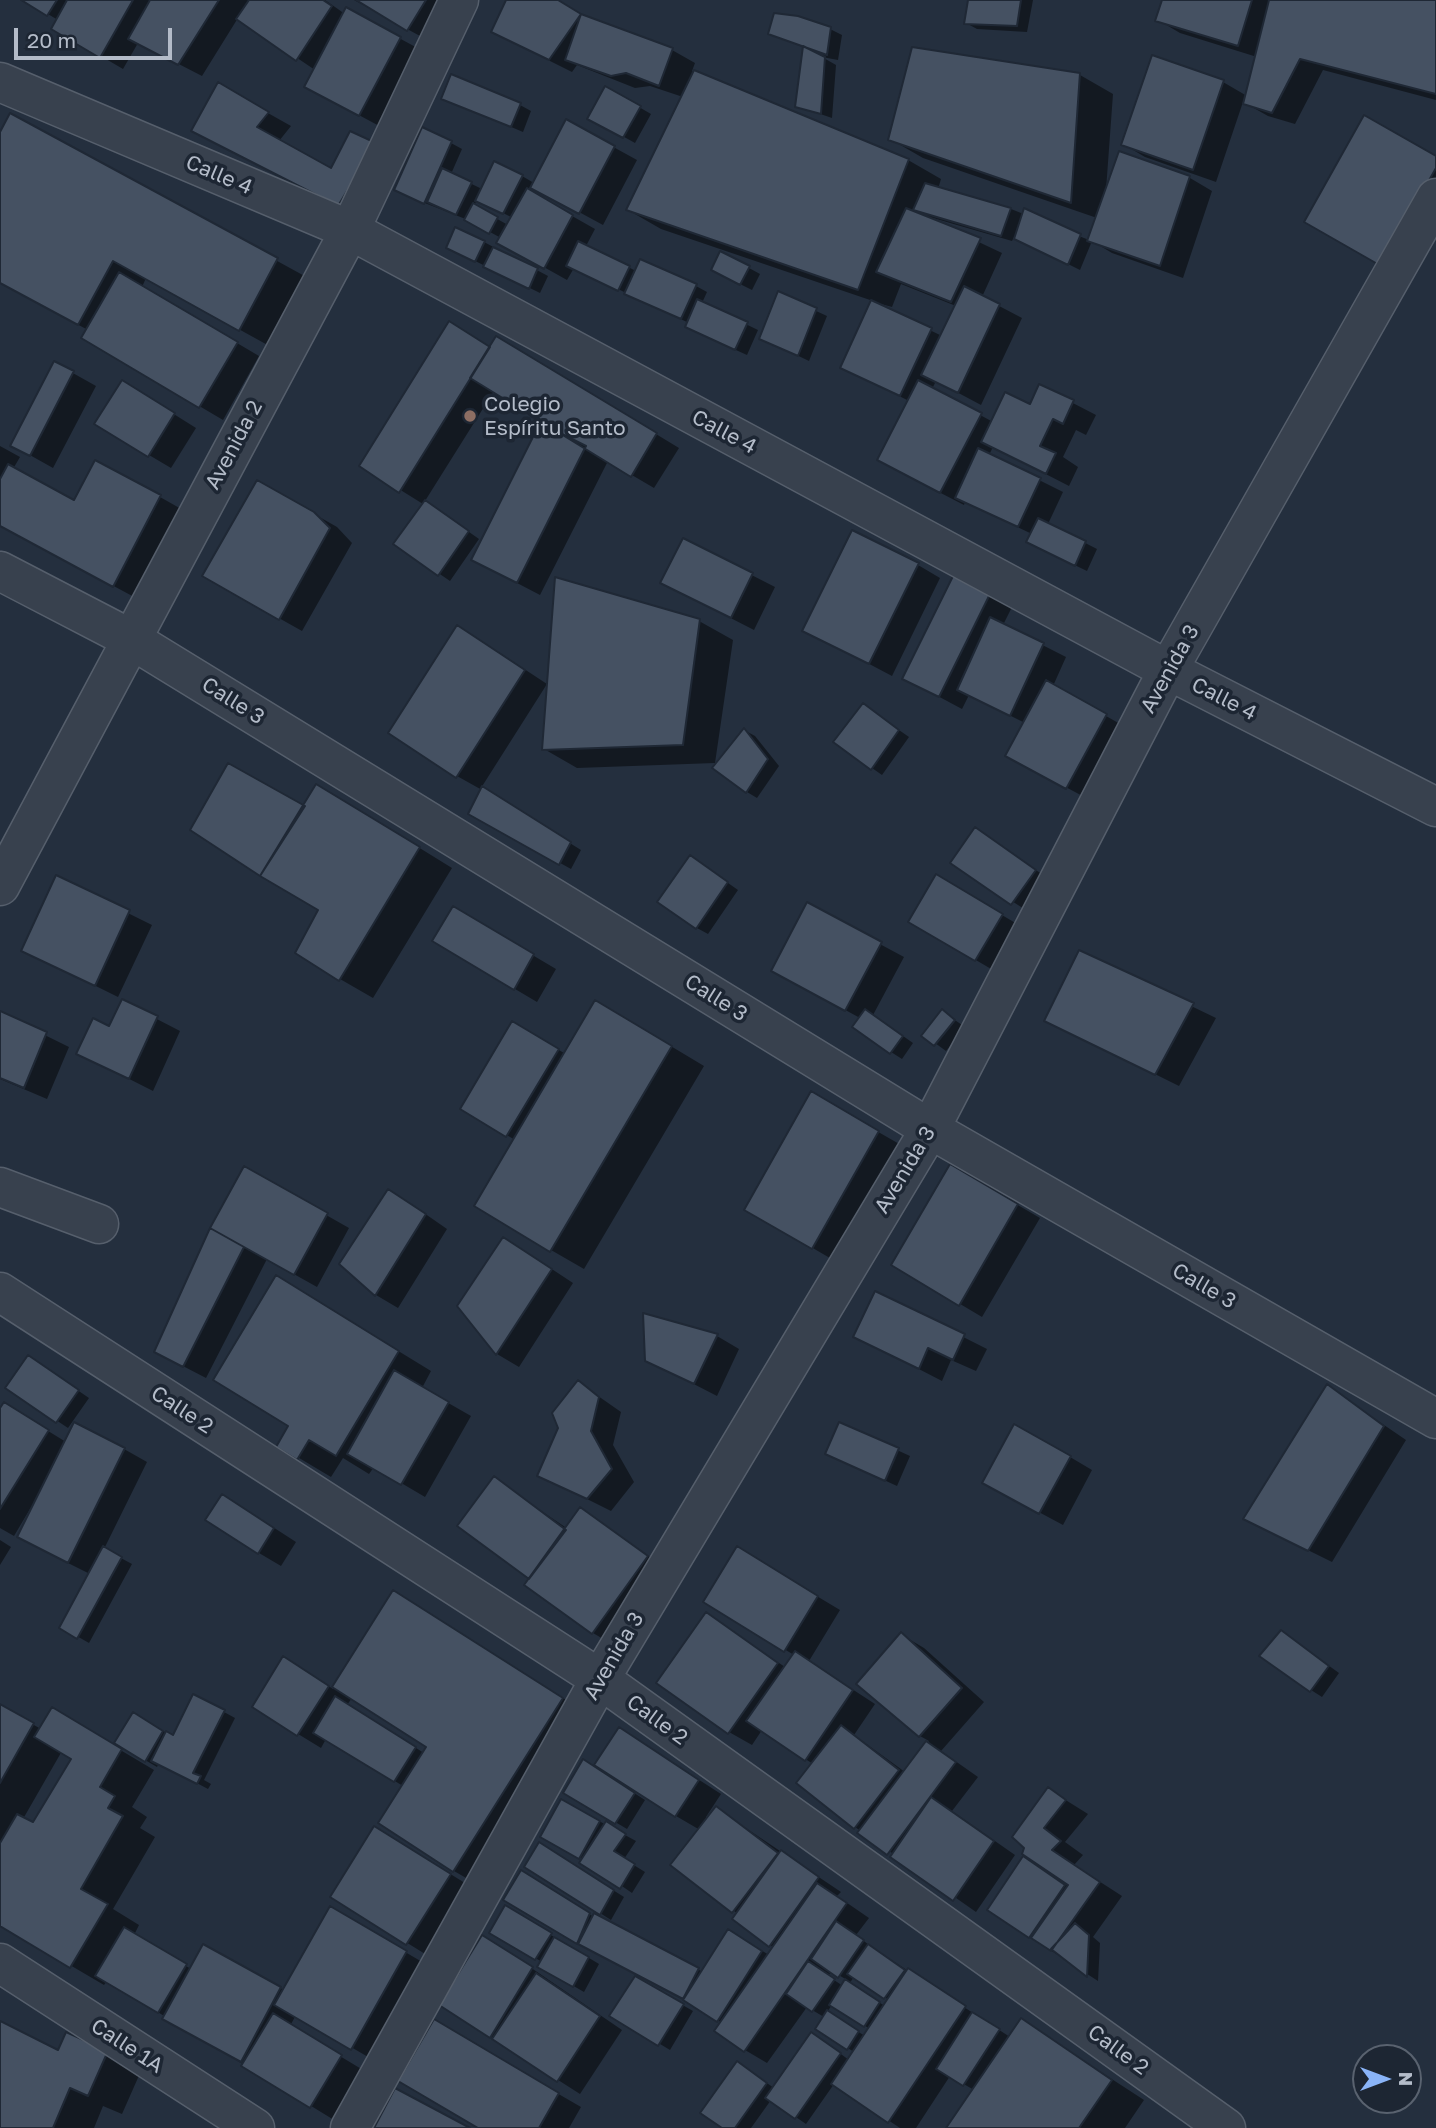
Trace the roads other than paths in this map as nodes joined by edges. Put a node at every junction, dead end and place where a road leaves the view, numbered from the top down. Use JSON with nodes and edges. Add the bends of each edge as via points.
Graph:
{"nodes":[{"id":1,"x":458,"y":0,"type":"edge"},
{"id":2,"x":0,"y":82,"type":"edge"},
{"id":3,"x":1436,"y":198,"type":"edge"},
{"id":4,"x":350,"y":230,"type":"junction"},
{"id":5,"x":0,"y":570,"type":"edge"},
{"id":6,"x":129,"y":638,"type":"junction"},
{"id":7,"x":1168,"y":670,"type":"junction"},
{"id":8,"x":1436,"y":807,"type":"edge"},
{"id":9,"x":0,"y":886,"type":"edge"},
{"id":10,"x":930,"y":1129,"type":"junction"},
{"id":11,"x":0,"y":1187,"type":"edge"},
{"id":12,"x":99,"y":1224,"type":"dead end"},
{"id":13,"x":4,"y":1305,"type":"edge"},
{"id":14,"x":1436,"y":1419,"type":"edge"},
{"id":15,"x":600,"y":1679,"type":"junction"},
{"id":16,"x":0,"y":1964,"type":"edge"},
{"id":17,"x":255,"y":2128,"type":"edge"},
{"id":18,"x":351,"y":2128,"type":"edge"},
{"id":19,"x":1226,"y":2128,"type":"edge"}],
"edges":[{"from":1,"to":4,"type":"street","name":"Avenida 2"},
{"from":2,"to":4,"type":"street","name":"Calle 4"},
{"from":3,"to":7,"type":"street","name":"Avenida 3"},
{"from":4,"to":6,"type":"street","name":"Avenida 2"},
{"from":4,"to":7,"type":"street","name":"Calle 4"},
{"from":5,"to":6,"type":"street","name":"Calle 3"},
{"from":6,"to":9,"type":"street","name":"Avenida 2"},
{"from":6,"to":10,"type":"street","name":"Calle 3"},
{"from":7,"to":8,"type":"street","name":"Calle 4"},
{"from":7,"to":10,"type":"street","name":"Avenida 3"},
{"from":10,"to":14,"type":"street","name":"Calle 3"},
{"from":10,"to":15,"type":"street","name":"Avenida 3"},
{"from":11,"to":12,"type":"street"},
{"from":13,"to":15,"type":"street","name":"Calle 2"},
{"from":15,"to":18,"type":"street","name":"Avenida 3"},
{"from":15,"to":19,"type":"street","name":"Calle 2"},
{"from":16,"to":17,"type":"street","name":"Calle 1A"}]}
